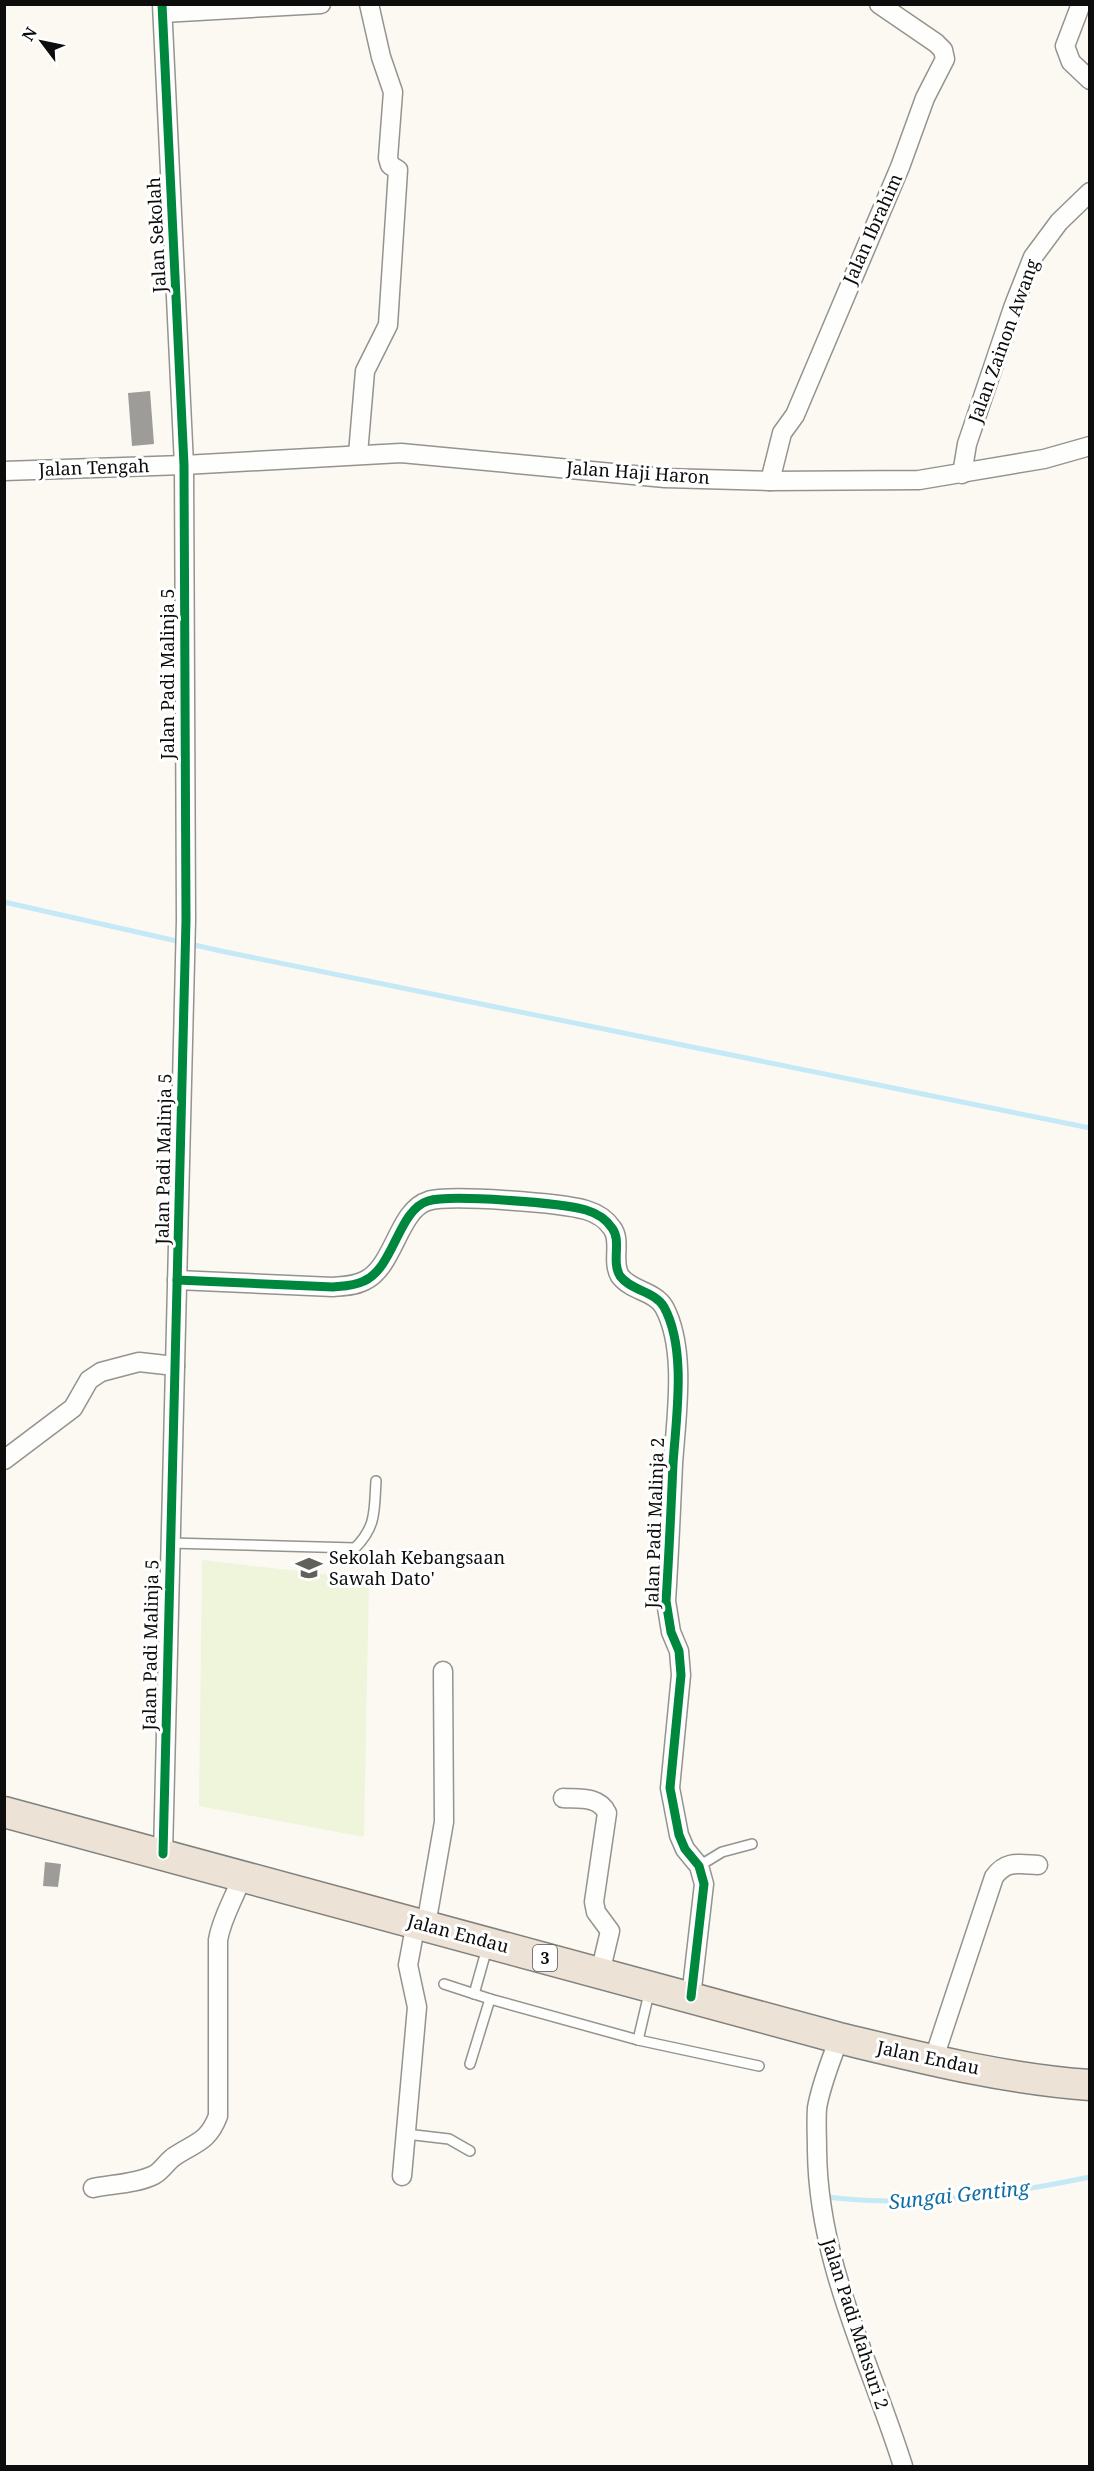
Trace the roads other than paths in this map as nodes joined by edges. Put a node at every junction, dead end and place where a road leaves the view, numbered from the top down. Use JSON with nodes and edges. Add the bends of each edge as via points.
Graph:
{"nodes":[{"id":1,"x":321,"y":4,"type":"edge"},
{"id":2,"x":369,"y":4,"type":"edge"},
{"id":3,"x":879,"y":4,"type":"edge"},
{"id":4,"x":1081,"y":4,"type":"edge"},
{"id":5,"x":163,"y":9,"type":"edge"},
{"id":6,"x":1089,"y":80,"type":"edge"},
{"id":7,"x":1089,"y":192,"type":"edge"},
{"id":8,"x":1089,"y":446,"type":"edge"},
{"id":9,"x":358,"y":454,"type":"junction"},
{"id":10,"x":184,"y":465,"type":"junction"},
{"id":11,"x":4,"y":471,"type":"edge"},
{"id":12,"x":962,"y":474,"type":"junction"},
{"id":13,"x":770,"y":481,"type":"junction"},
{"id":14,"x":177,"y":1280,"type":"junction"},
{"id":15,"x":175,"y":1366,"type":"junction"},
{"id":16,"x":4,"y":1460,"type":"edge"},
{"id":17,"x":376,"y":1481,"type":"dead end"},
{"id":18,"x":170,"y":1543,"type":"junction"},
{"id":19,"x":443,"y":1671,"type":"dead end"},
{"id":20,"x":563,"y":1798,"type":"dead end"},
{"id":21,"x":4,"y":1812,"type":"edge"},
{"id":22,"x":752,"y":1844,"type":"dead end"},
{"id":23,"x":163,"y":1854,"type":"junction"},
{"id":24,"x":699,"y":1866,"type":"junction"},
{"id":25,"x":1038,"y":1866,"type":"dead end"},
{"id":26,"x":242,"y":1876,"type":"junction"},
{"id":27,"x":421,"y":1924,"type":"junction"},
{"id":28,"x":489,"y":1942,"type":"junction"},
{"id":29,"x":600,"y":1973,"type":"junction"},
{"id":30,"x":444,"y":1984,"type":"dead end"},
{"id":31,"x":651,"y":1987,"type":"junction"},
{"id":32,"x":474,"y":1995,"type":"junction"},
{"id":33,"x":691,"y":1997,"type":"junction"},
{"id":34,"x":490,"y":1999,"type":"junction"},
{"id":35,"x":839,"y":2038,"type":"junction"},
{"id":36,"x":638,"y":2040,"type":"junction"},
{"id":37,"x":933,"y":2061,"type":"junction"},
{"id":38,"x":470,"y":2064,"type":"dead end"},
{"id":39,"x":759,"y":2066,"type":"dead end"},
{"id":40,"x":1089,"y":2085,"type":"edge"},
{"id":41,"x":406,"y":2134,"type":"junction"},
{"id":42,"x":470,"y":2151,"type":"dead end"},
{"id":43,"x":402,"y":2176,"type":"dead end"},
{"id":44,"x":93,"y":2187,"type":"dead end"},
{"id":45,"x":903,"y":2466,"type":"edge"}],
"edges":[{"from":1,"to":5,"type":"street"},
{"from":2,"to":9,"type":"street","via":[[393,92],[388,158],[398,170],[388,325],[365,371]]},
{"from":3,"to":13,"type":"street","name":"Jalan Ibrahim","via":[[936,43],[945,59],[925,98],[900,167],[795,415],[783,433]]},
{"from":4,"to":6,"type":"street","via":[[1065,46],[1071,62]]},
{"from":5,"to":10,"type":"street","name":"Jalan Sekolah"},
{"from":7,"to":12,"type":"street","name":"Jalan Zainon Awang","via":[[1059,222],[1033,257],[967,444]]},
{"from":8,"to":12,"type":"street","name":"Jalan Haji Haron","via":[[1044,459]]},
{"from":9,"to":10,"type":"street","name":"Jalan Haji Haron"},
{"from":9,"to":13,"type":"street","name":"Jalan Haji Haron","via":[[400,453],[665,478]]},
{"from":10,"to":11,"type":"street","name":"Jalan Tengah"},
{"from":10,"to":14,"type":"street","name":"Jalan Padi Malinja 5","via":[[186,920]]},
{"from":12,"to":13,"type":"street","name":"Jalan Haji Haron","via":[[919,480]]},
{"from":14,"to":15,"type":"street","name":"Jalan Padi Malinja 5"},
{"from":14,"to":24,"type":"street","name":"Jalan Padi Malinja 2","via":[[354,1285],[378,1271],[413,1212],[425,1202],[499,1201],[566,1206],[596,1214],[611,1226],[620,1275],[660,1300],[671,1326],[678,1374],[666,1601],[681,1675],[670,1788],[679,1836]]},
{"from":15,"to":16,"type":"street","via":[[139,1362],[101,1372],[89,1380],[73,1408]]},
{"from":15,"to":18,"type":"street","name":"Jalan Padi Malinja 5"},
{"from":17,"to":18,"type":"lane","via":[[373,1525],[355,1548]]},
{"from":18,"to":23,"type":"street","name":"Jalan Padi Malinja 5"},
{"from":19,"to":27,"type":"street","via":[[444,1822]]},
{"from":20,"to":29,"type":"street","via":[[597,1800],[607,1813],[594,1902],[596,1912],[610,1931]]},
{"from":21,"to":23,"type":"highway","name":"Jalan Endau","number":"3"},
{"from":22,"to":24,"type":"lane","via":[[722,1852]]},
{"from":23,"to":26,"type":"highway","name":"Jalan Endau","number":"3"},
{"from":24,"to":33,"type":"street","name":"Jalan Padi Malinja 2","via":[[704,1884]]},
{"from":25,"to":37,"type":"street","via":[[1009,1864],[1000,1867],[994,1876]]},
{"from":26,"to":27,"type":"highway","name":"Jalan Endau","number":"3"},
{"from":26,"to":44,"type":"street","via":[[222,1920],[218,1940],[219,2116],[213,2131],[155,2174]]},
{"from":27,"to":28,"type":"highway","name":"Jalan Endau","number":"3"},
{"from":27,"to":41,"type":"street","via":[[408,1965],[417,2007]]},
{"from":28,"to":29,"type":"highway","name":"Jalan Endau","number":"3"},
{"from":28,"to":32,"type":"lane"},
{"from":29,"to":31,"type":"highway","name":"Jalan Endau","number":"3"},
{"from":30,"to":32,"type":"lane"},
{"from":31,"to":33,"type":"highway","name":"Jalan Endau","number":"3"},
{"from":31,"to":36,"type":"lane"},
{"from":32,"to":34,"type":"lane"},
{"from":33,"to":35,"type":"highway","name":"Jalan Endau","number":"3"},
{"from":34,"to":36,"type":"lane"},
{"from":34,"to":38,"type":"lane"},
{"from":35,"to":37,"type":"highway","name":"Jalan Endau","number":"3"},
{"from":35,"to":45,"type":"street","name":"Jalan Padi Mahsuri 2","via":[[817,2111],[818,2193],[831,2261]]},
{"from":36,"to":39,"type":"lane"},
{"from":37,"to":40,"type":"highway","name":"Jalan Endau","number":"3","via":[[1027,2079]]},
{"from":41,"to":42,"type":"lane","via":[[449,2139]]},
{"from":41,"to":43,"type":"street"}]}
